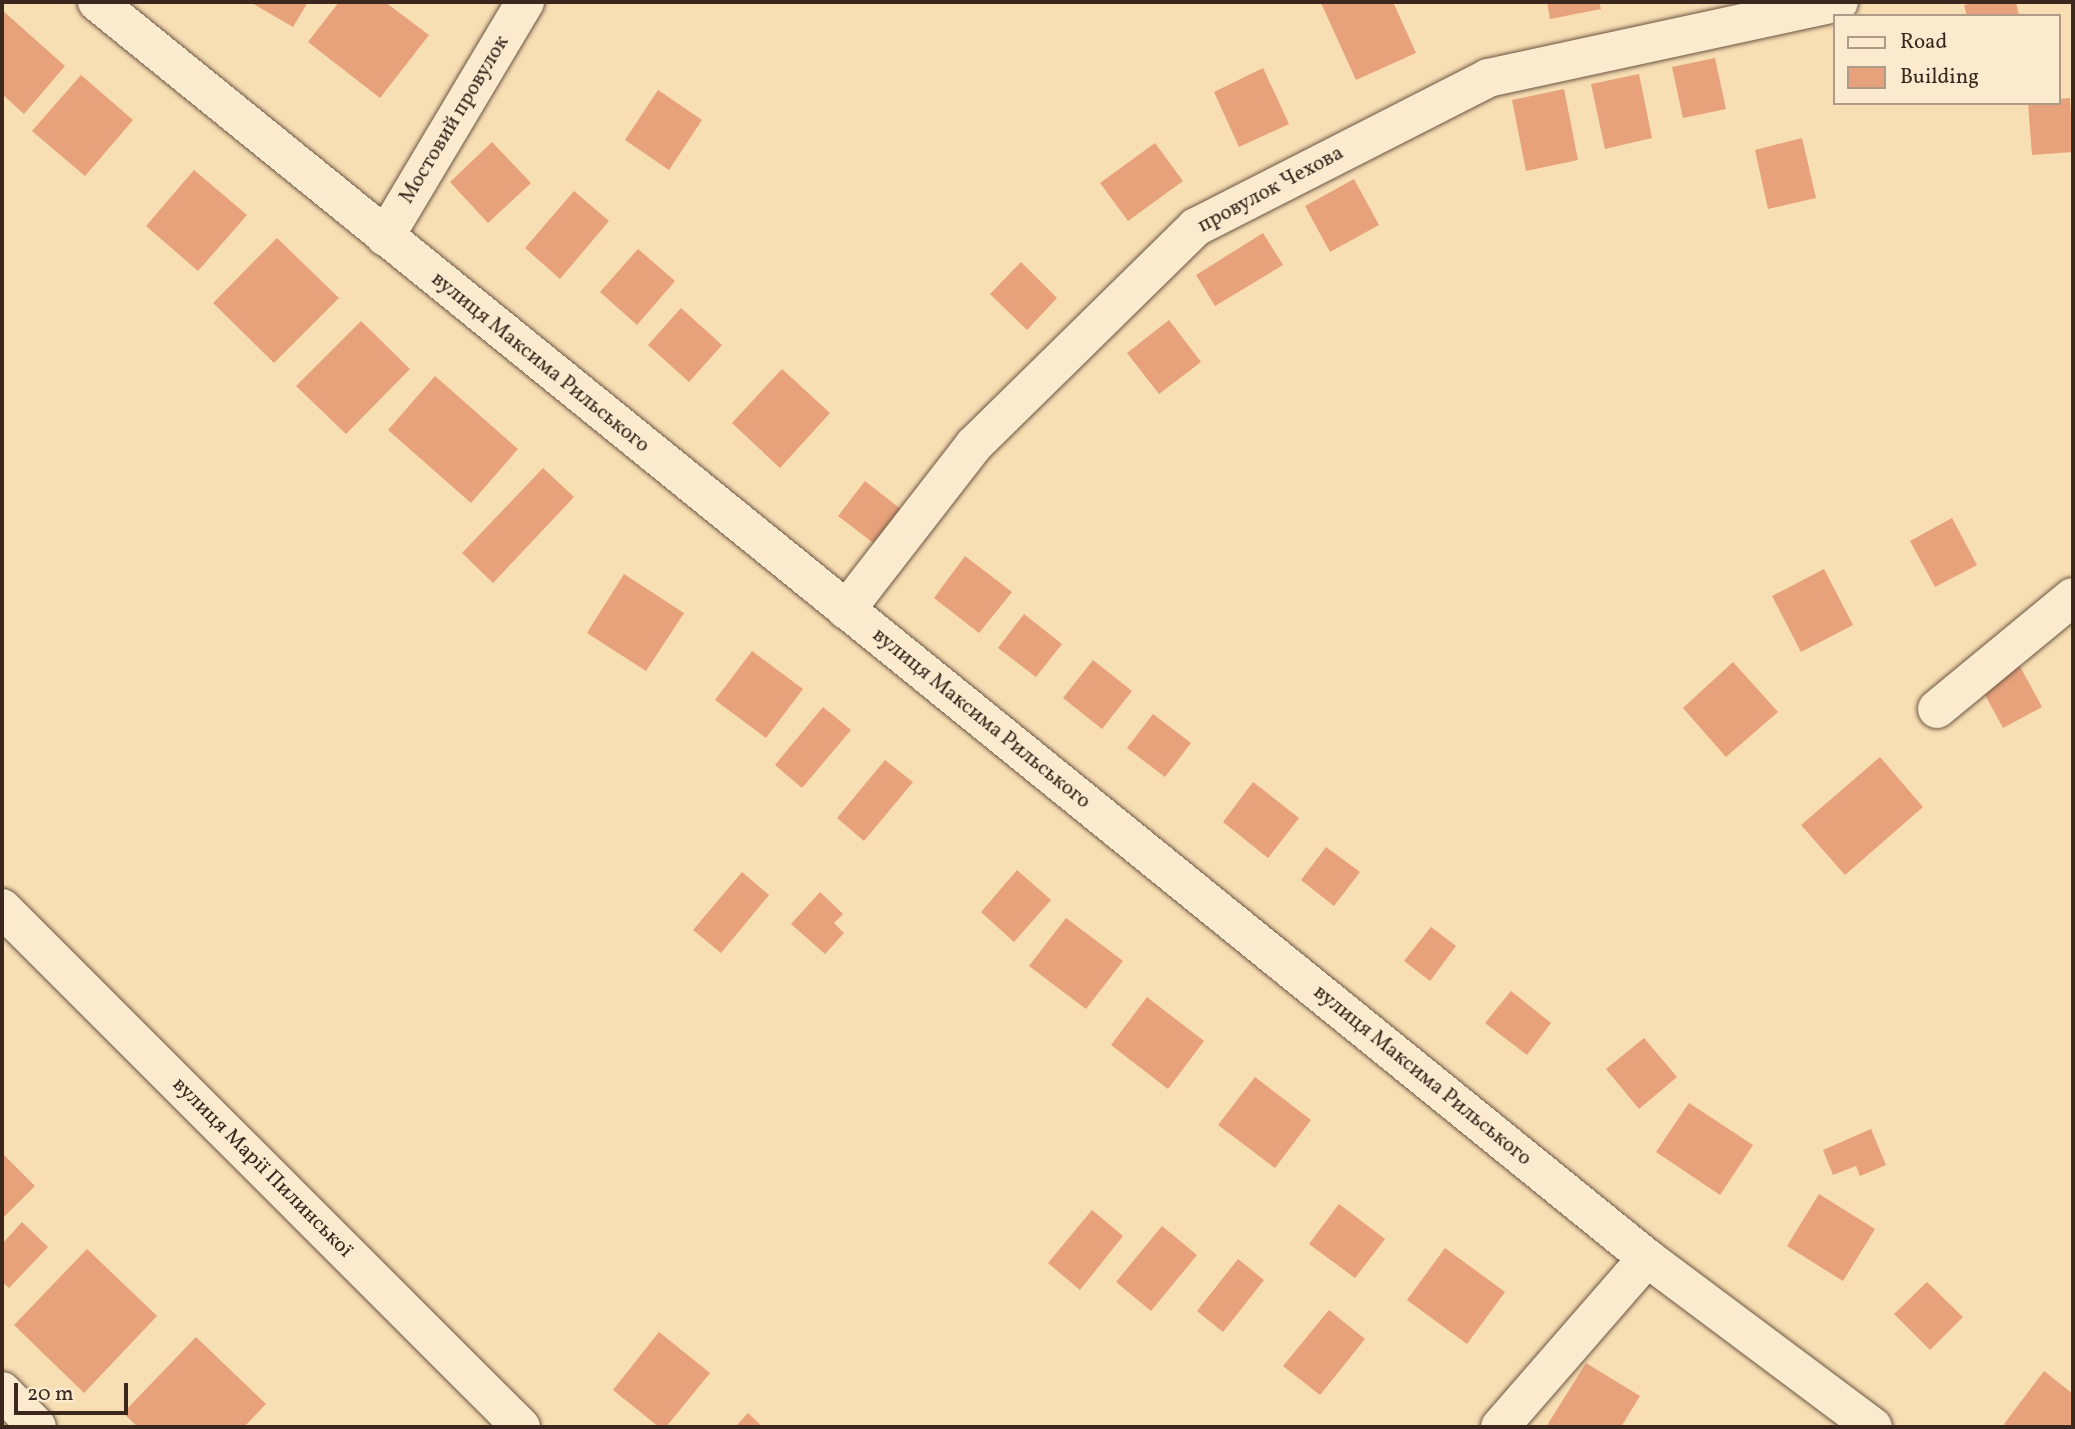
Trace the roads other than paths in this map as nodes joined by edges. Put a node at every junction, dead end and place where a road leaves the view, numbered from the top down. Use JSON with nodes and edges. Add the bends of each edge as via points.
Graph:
{"nodes":[{"id":1,"x":97,"y":2,"type":"edge"},
{"id":2,"x":525,"y":2,"type":"edge"},
{"id":3,"x":1839,"y":2,"type":"edge"},
{"id":4,"x":385,"y":237,"type":"junction"},
{"id":5,"x":2073,"y":597,"type":"edge"},
{"id":6,"x":846,"y":610,"type":"junction"},
{"id":7,"x":1937,"y":709,"type":"dead end"},
{"id":8,"x":2,"y":908,"type":"edge"},
{"id":9,"x":1647,"y":1258,"type":"junction"},
{"id":10,"x":2,"y":1391,"type":"edge"},
{"id":11,"x":37,"y":1427,"type":"edge"},
{"id":12,"x":521,"y":1427,"type":"edge"},
{"id":13,"x":1500,"y":1427,"type":"edge"},
{"id":14,"x":1873,"y":1427,"type":"edge"}],
"edges":[{"from":1,"to":4,"type":"street","name":"вулиця Максима Рильського"},
{"from":2,"to":4,"type":"street","name":"Мостовий провулок"},
{"from":3,"to":6,"type":"street","name":"провулок Чехова","via":[[1488,78],[1196,227],[974,445]]},
{"from":4,"to":6,"type":"street","name":"вулиця Максима Рильського"},
{"from":5,"to":7,"type":"street"},
{"from":6,"to":9,"type":"street","name":"вулиця Максима Рильського"},
{"from":8,"to":12,"type":"street","name":"вулиця Марії Пилинської"},
{"from":9,"to":13,"type":"street"},
{"from":9,"to":14,"type":"street","name":"вулиця Максима Рильського"},
{"from":10,"to":11,"type":"street"}]}
